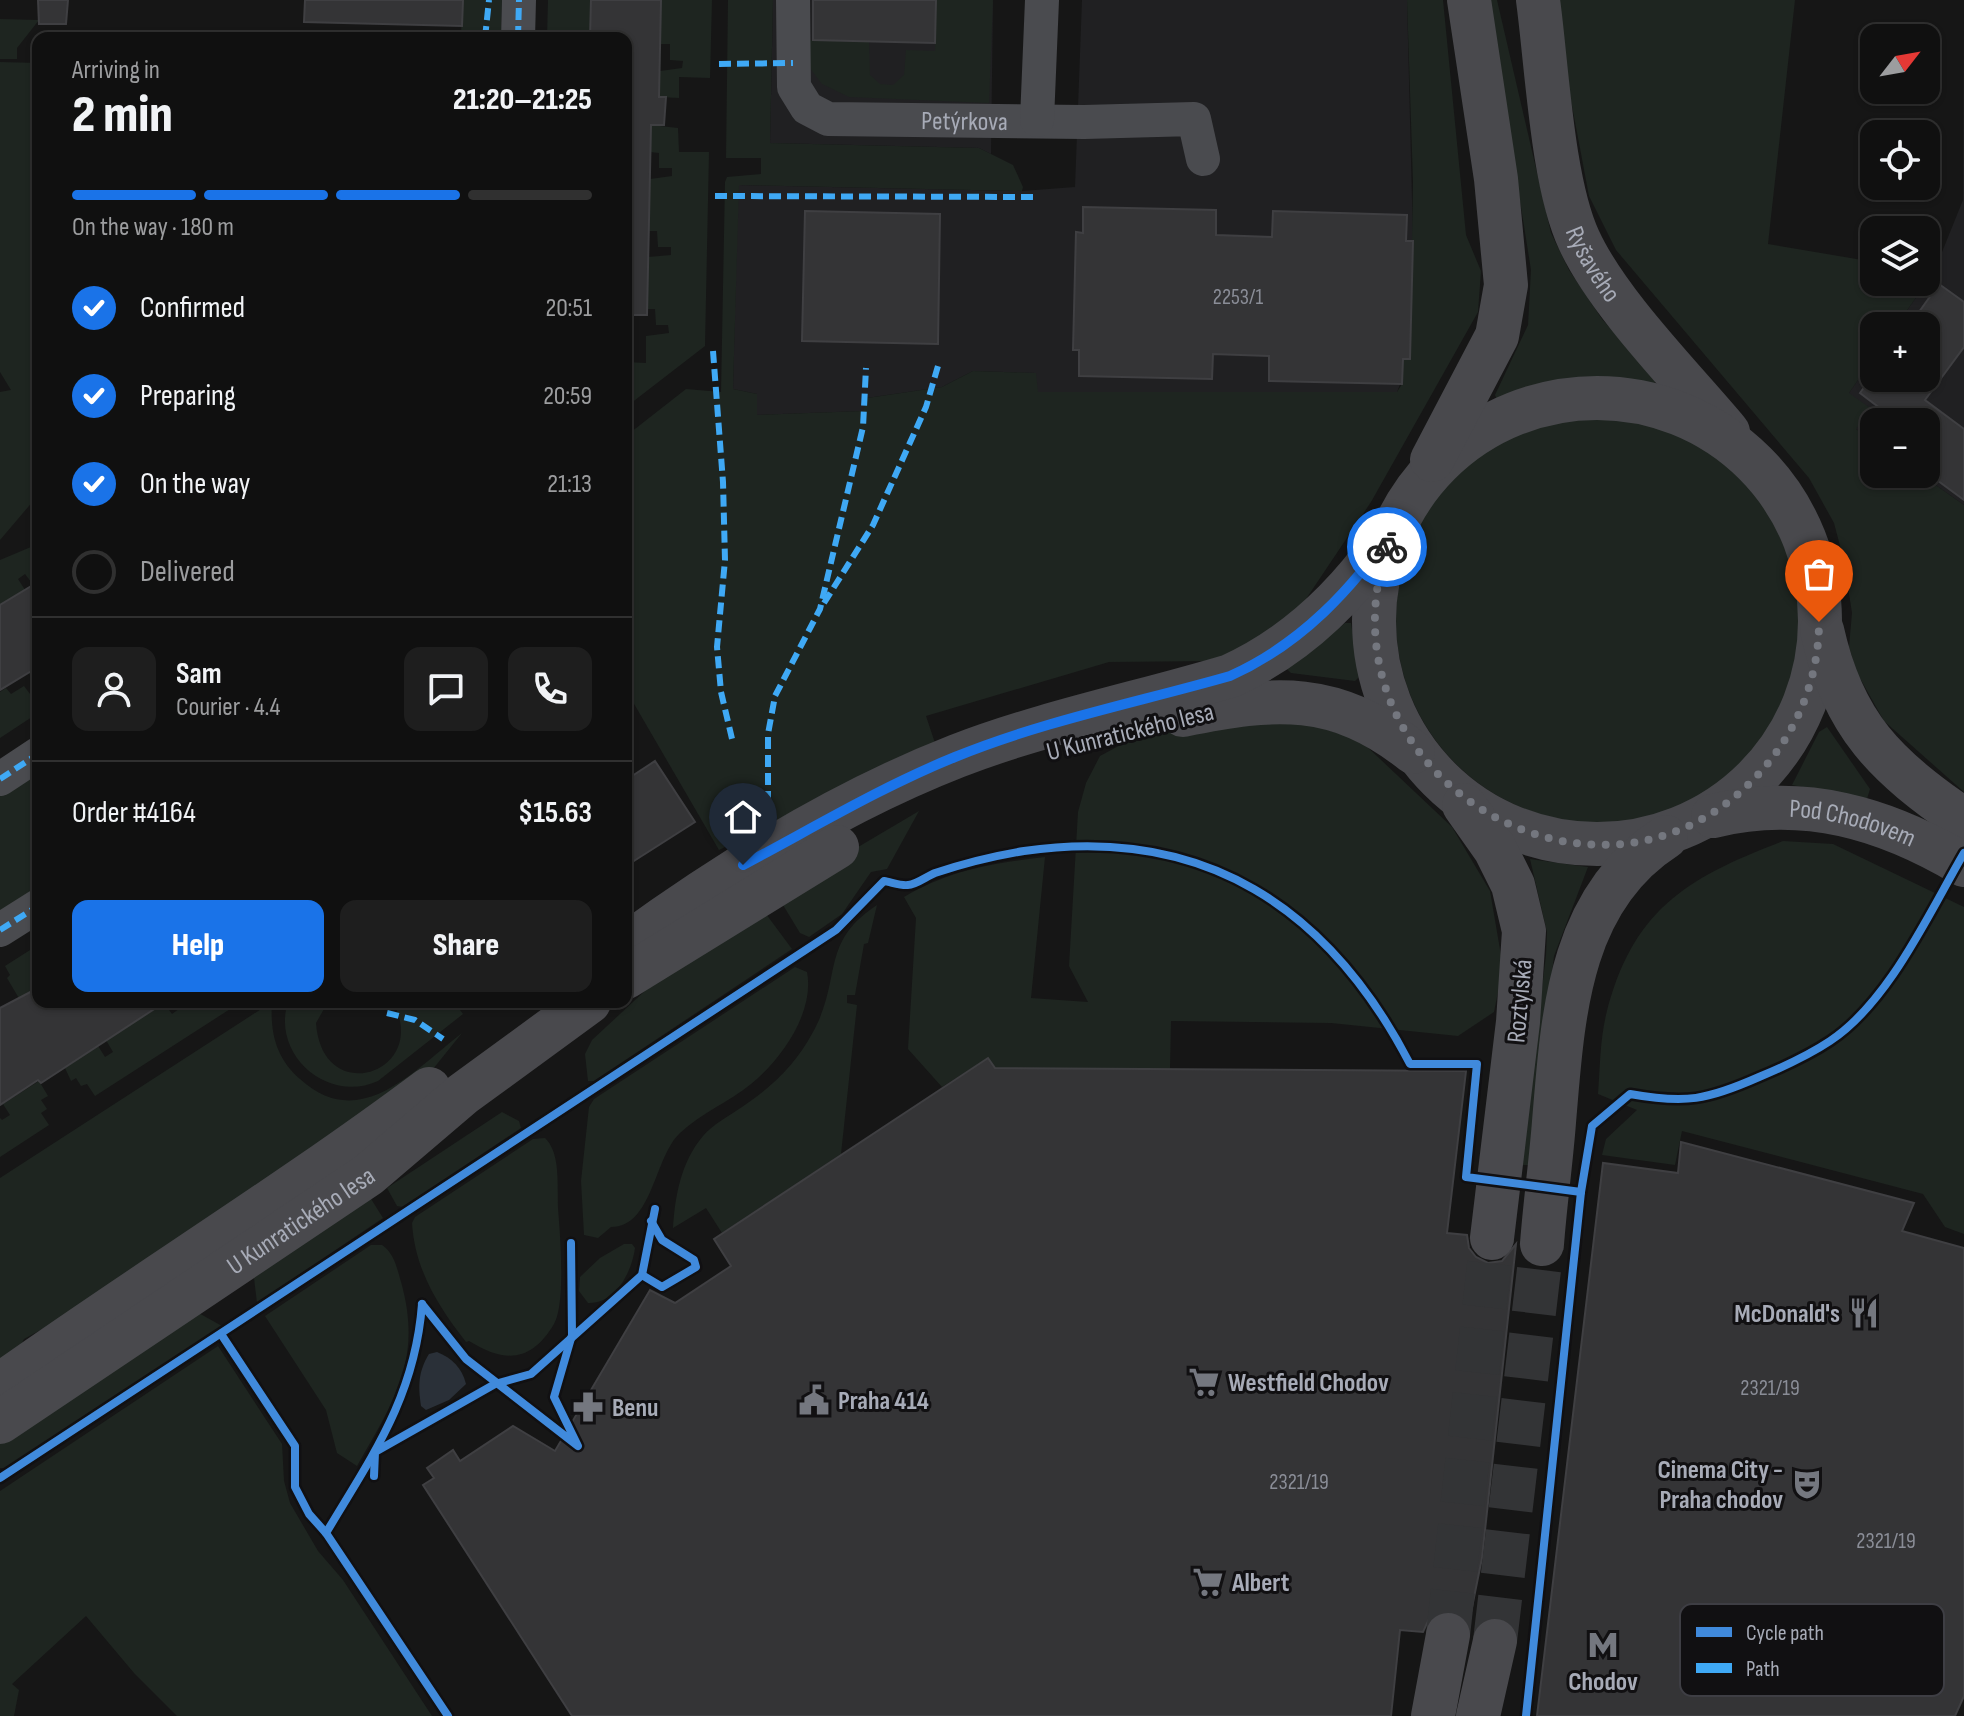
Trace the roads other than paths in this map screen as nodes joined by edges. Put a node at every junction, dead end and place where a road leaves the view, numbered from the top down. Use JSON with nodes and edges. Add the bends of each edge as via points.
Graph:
{"nodes":[{"id":1,"x":519,"y":0,"type":"edge"},
{"id":2,"x":793,"y":0,"type":"edge"},
{"id":3,"x":1042,"y":0,"type":"edge"},
{"id":4,"x":1469,"y":0,"type":"edge"},
{"id":5,"x":1538,"y":0,"type":"edge"},
{"id":6,"x":518,"y":32,"type":"edge"},
{"id":7,"x":1037,"y":120,"type":"junction"},
{"id":8,"x":1203,"y":159,"type":"dead end"},
{"id":9,"x":1763,"y":474,"type":"junction"},
{"id":10,"x":1400,"y":516,"type":"junction"},
{"id":11,"x":1818,"y":602,"type":"junction"},
{"id":12,"x":32,"y":758,"type":"edge"},
{"id":13,"x":1439,"y":778,"type":"junction"},
{"id":14,"x":0,"y":779,"type":"edge"},
{"id":15,"x":1964,"y":820,"type":"edge"},
{"id":16,"x":1683,"y":827,"type":"junction"},
{"id":17,"x":1964,"y":865,"type":"edge"},
{"id":18,"x":32,"y":910,"type":"edge"},
{"id":19,"x":0,"y":930,"type":"edge"},
{"id":20,"x":632,"y":941,"type":"edge"},
{"id":21,"x":632,"y":973,"type":"edge"},
{"id":22,"x":539,"y":1008,"type":"edge"},
{"id":23,"x":581,"y":1008,"type":"edge"},
{"id":24,"x":1492,"y":1238,"type":"tunnel mouth"},
{"id":25,"x":1542,"y":1244,"type":"tunnel mouth"},
{"id":26,"x":0,"y":1385,"type":"edge"},
{"id":27,"x":0,"y":1422,"type":"edge"},
{"id":28,"x":1448,"y":1635,"type":"tunnel mouth"},
{"id":29,"x":1495,"y":1641,"type":"tunnel mouth"},
{"id":30,"x":1433,"y":1716,"type":"edge"},
{"id":31,"x":1478,"y":1716,"type":"edge"}],
"edges":[{"from":1,"to":6,"type":"street"},
{"from":2,"to":7,"type":"street","name":"Petýrkova","via":[[794,87],[807,108],[828,119]]},
{"from":3,"to":7,"type":"street"},
{"from":4,"to":10,"type":"main road","via":[[1504,251],[1503,314],[1488,356]]},
{"from":5,"to":9,"type":"main road","name":"Ryšavého","via":[[1558,155],[1577,236],[1599,275]]},
{"from":7,"to":8,"type":"street","name":"Petýrkova","via":[[1194,119]]},
{"from":9,"to":10,"type":"main road","via":[[1727,441],[1685,417],[1623,400],[1569,400],[1510,416],[1474,435],[1432,471]]},
{"from":9,"to":11,"type":"main road","via":[[1800,532]]},
{"from":10,"to":13,"type":"main road","via":[[1376,589],[1376,649],[1399,724]]},
{"from":10,"to":20,"type":"main road","name":"U Kunratického lesa","via":[[1373,558],[1327,611],[1278,652],[1230,676],[1033,730],[917,774],[743,865]]},
{"from":11,"to":15,"type":"main road","name":"Pod Chodovem","via":[[1834,673],[1867,738],[1892,765]]},
{"from":11,"to":16,"type":"main road","via":[[1814,668],[1786,739],[1736,795]]},
{"from":12,"to":14,"type":"street"},
{"from":13,"to":16,"type":"main road","name":"Pod Chodovem","via":[[1505,824],[1560,841],[1615,844]]},
{"from":13,"to":21,"type":"main road","name":"U Kunratického lesa","via":[[1393,736],[1349,712],[1314,704],[1240,705],[1180,716],[947,786]]},
{"from":13,"to":24,"type":"main road","name":"Roztylská","via":[[1495,849],[1513,885],[1524,931]]},
{"from":16,"to":17,"type":"main road","name":"Pod Chodovem","via":[[1755,807],[1828,809],[1885,825]]},
{"from":16,"to":25,"type":"main road","name":"Roztylská","via":[[1623,872],[1582,938],[1560,1054]]},
{"from":18,"to":19,"type":"street"},
{"from":22,"to":26,"type":"main road","name":"U Kunratického lesa","via":[[319,1170]]},
{"from":23,"to":27,"type":"main road","name":"U Kunratického lesa","via":[[463,1094],[368,1175]]},
{"from":28,"to":30,"type":"main road"},
{"from":29,"to":31,"type":"main road"}]}
